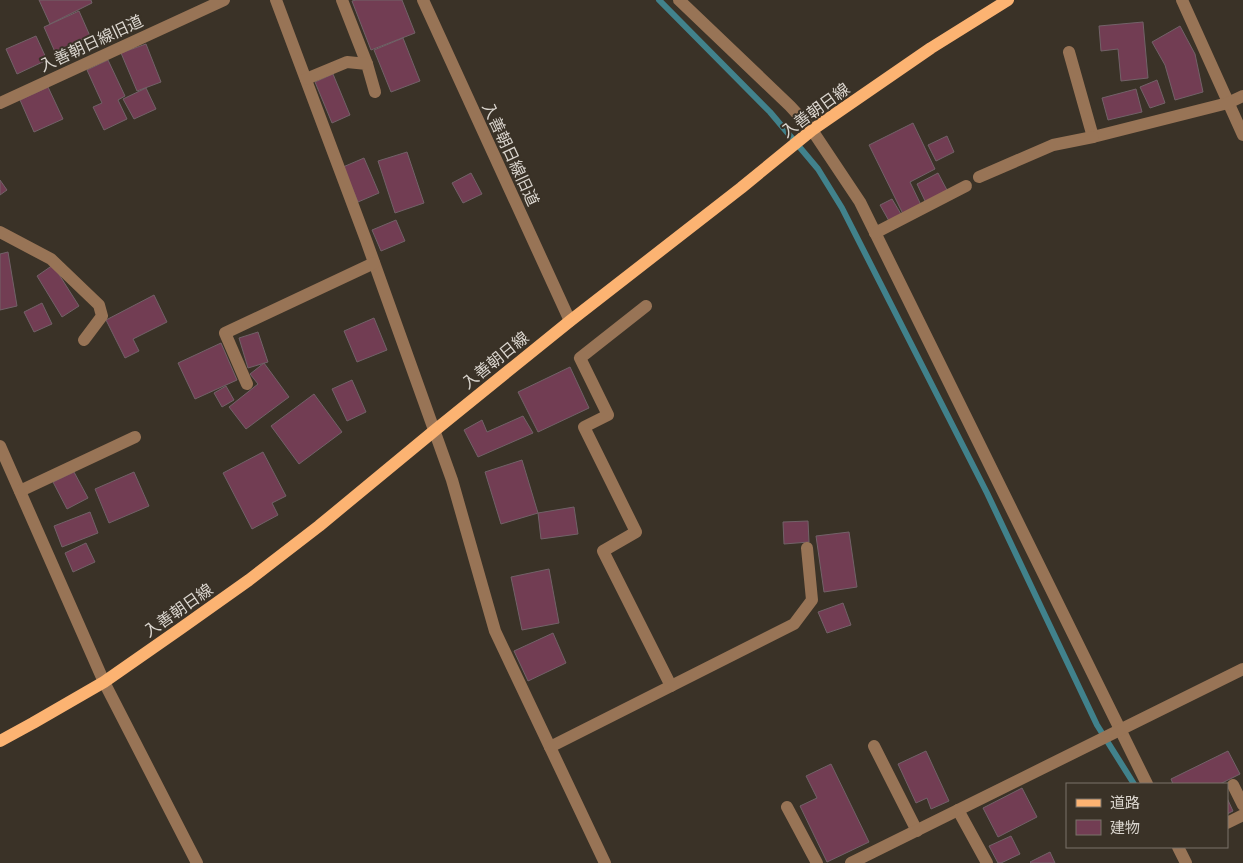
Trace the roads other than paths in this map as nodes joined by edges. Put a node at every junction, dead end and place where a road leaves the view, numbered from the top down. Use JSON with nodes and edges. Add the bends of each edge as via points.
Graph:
{"nodes":[{"id":1,"x":276,"y":0,"type":"edge"},
{"id":2,"x":342,"y":0,"type":"edge"},
{"id":3,"x":423,"y":0,"type":"edge"},
{"id":4,"x":679,"y":0,"type":"edge"},
{"id":5,"x":1008,"y":0,"type":"edge"},
{"id":6,"x":1182,"y":0,"type":"edge"},
{"id":7,"x":216,"y":2,"type":"edge"},
{"id":8,"x":1069,"y":52,"type":"dead end"},
{"id":9,"x":367,"y":64,"type":"junction"},
{"id":10,"x":306,"y":79,"type":"junction"},
{"id":11,"x":375,"y":92,"type":"dead end"},
{"id":12,"x":1243,"y":96,"type":"edge"},
{"id":13,"x":1228,"y":102,"type":"junction"},
{"id":14,"x":0,"y":103,"type":"edge"},
{"id":15,"x":812,"y":130,"type":"junction"},
{"id":16,"x":1243,"y":135,"type":"edge"},
{"id":17,"x":1093,"y":137,"type":"junction"},
{"id":18,"x":979,"y":177,"type":"dead end"},
{"id":19,"x":966,"y":186,"type":"dead end"},
{"id":20,"x":0,"y":232,"type":"edge"},
{"id":21,"x":875,"y":233,"type":"junction"},
{"id":22,"x":374,"y":263,"type":"junction"},
{"id":23,"x":646,"y":306,"type":"dead end"},
{"id":24,"x":570,"y":321,"type":"junction"},
{"id":25,"x":84,"y":340,"type":"dead end"},
{"id":26,"x":247,"y":384,"type":"dead end"},
{"id":27,"x":434,"y":431,"type":"junction"},
{"id":28,"x":135,"y":437,"type":"dead end"},
{"id":29,"x":0,"y":446,"type":"edge"},
{"id":30,"x":20,"y":491,"type":"junction"},
{"id":31,"x":807,"y":548,"type":"dead end"},
{"id":32,"x":1243,"y":669,"type":"edge"},
{"id":33,"x":104,"y":682,"type":"junction"},
{"id":34,"x":671,"y":686,"type":"junction"},
{"id":35,"x":1120,"y":730,"type":"junction"},
{"id":36,"x":0,"y":741,"type":"edge"},
{"id":37,"x":874,"y":746,"type":"dead end"},
{"id":38,"x":550,"y":747,"type":"junction"},
{"id":39,"x":1146,"y":783,"type":"edge"},
{"id":40,"x":1234,"y":785,"type":"dead end"},
{"id":41,"x":1243,"y":805,"type":"edge"},
{"id":42,"x":788,"y":807,"type":"dead end"},
{"id":43,"x":958,"y":810,"type":"junction"},
{"id":44,"x":1243,"y":815,"type":"edge"},
{"id":45,"x":1228,"y":822,"type":"edge"},
{"id":46,"x":917,"y":830,"type":"junction"},
{"id":47,"x":1179,"y":848,"type":"edge"},
{"id":48,"x":196,"y":863,"type":"edge"},
{"id":49,"x":605,"y":863,"type":"edge"},
{"id":50,"x":817,"y":863,"type":"edge"},
{"id":51,"x":851,"y":863,"type":"edge"},
{"id":52,"x":987,"y":863,"type":"edge"},
{"id":53,"x":1186,"y":863,"type":"edge"}],
"edges":[{"from":1,"to":10,"type":"street"},
{"from":2,"to":9,"type":"street"},
{"from":3,"to":24,"type":"street","name":"入善朝日線旧道"},
{"from":4,"to":15,"type":"street"},
{"from":5,"to":15,"type":"main road","name":"入善朝日線","via":[[931,48]]},
{"from":6,"to":13,"type":"street"},
{"from":7,"to":14,"type":"street","name":"入善朝日線旧道"},
{"from":8,"to":17,"type":"street"},
{"from":9,"to":10,"type":"street","via":[[347,62]]},
{"from":9,"to":11,"type":"street"},
{"from":10,"to":22,"type":"street"},
{"from":12,"to":13,"type":"street"},
{"from":13,"to":16,"type":"street"},
{"from":13,"to":17,"type":"street"},
{"from":15,"to":21,"type":"street","via":[[860,202]]},
{"from":15,"to":24,"type":"main road","name":"入善朝日線"},
{"from":17,"to":18,"type":"street","via":[[1053,145]]},
{"from":19,"to":21,"type":"street"},
{"from":20,"to":25,"type":"street","via":[[51,259],[99,305],[102,316]]},
{"from":21,"to":35,"type":"street"},
{"from":22,"to":26,"type":"street","via":[[225,333]]},
{"from":22,"to":27,"type":"street"},
{"from":23,"to":34,"type":"street","via":[[580,358],[608,415],[584,427],[636,532],[603,551]]},
{"from":24,"to":27,"type":"main road","name":"入善朝日線"},
{"from":27,"to":33,"type":"main road","name":"入善朝日線","via":[[257,574]]},
{"from":27,"to":38,"type":"street","via":[[452,480],[494,631]]},
{"from":28,"to":30,"type":"street"},
{"from":29,"to":30,"type":"street"},
{"from":30,"to":33,"type":"street"},
{"from":31,"to":34,"type":"street","via":[[812,600],[794,624]]},
{"from":32,"to":35,"type":"street"},
{"from":33,"to":36,"type":"main road","name":"入善朝日線"},
{"from":33,"to":48,"type":"street"},
{"from":34,"to":38,"type":"street"},
{"from":35,"to":39,"type":"street"},
{"from":35,"to":43,"type":"street"},
{"from":37,"to":46,"type":"street"},
{"from":38,"to":49,"type":"street"},
{"from":40,"to":41,"type":"street"},
{"from":42,"to":50,"type":"street"},
{"from":43,"to":46,"type":"street"},
{"from":43,"to":52,"type":"street"},
{"from":44,"to":45,"type":"street"},
{"from":46,"to":51,"type":"street"},
{"from":47,"to":53,"type":"street"}]}
